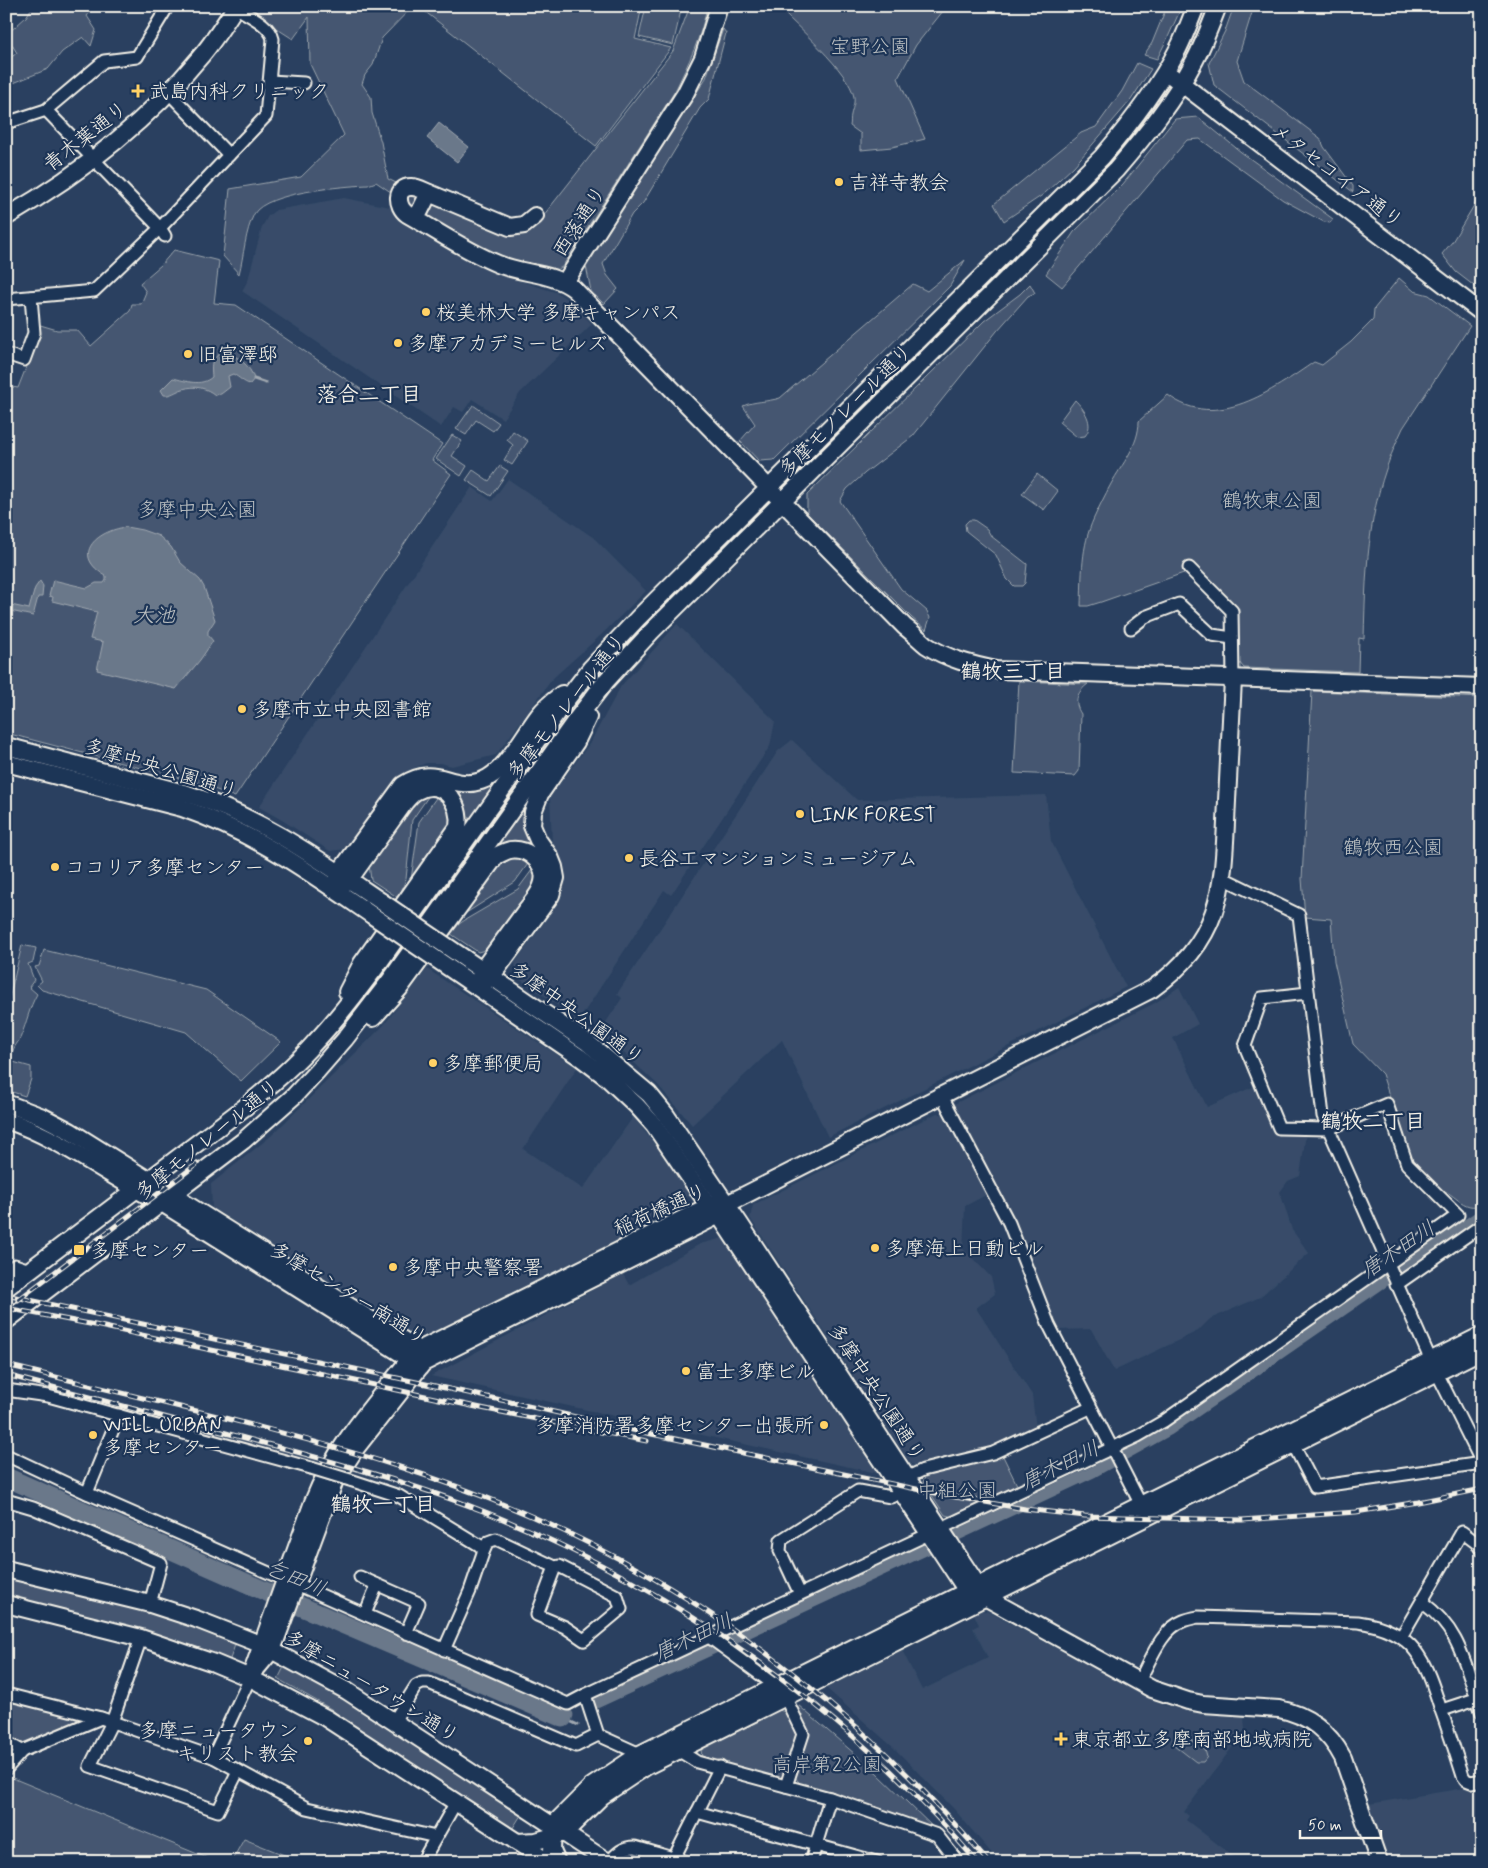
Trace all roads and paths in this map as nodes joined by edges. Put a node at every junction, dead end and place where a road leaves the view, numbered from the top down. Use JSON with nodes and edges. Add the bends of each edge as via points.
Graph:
{"nodes":[{"id":1,"x":168,"y":6,"type":"edge"},
{"id":2,"x":719,"y":6,"type":"edge"},
{"id":3,"x":1196,"y":6,"type":"edge"},
{"id":4,"x":1218,"y":6,"type":"edge"},
{"id":5,"x":236,"y":7,"type":"edge"},
{"id":6,"x":1165,"y":72,"type":"junction"},
{"id":7,"x":270,"y":81,"type":"junction"},
{"id":8,"x":304,"y":83,"type":"dead end"},
{"id":9,"x":1182,"y":83,"type":"junction"},
{"id":10,"x":169,"y":93,"type":"junction"},
{"id":11,"x":46,"y":110,"type":"junction"},
{"id":12,"x":6,"y":124,"type":"edge"},
{"id":13,"x":229,"y":155,"type":"junction"},
{"id":14,"x":94,"y":160,"type":"junction"},
{"id":15,"x":428,"y":193,"type":"junction"},
{"id":16,"x":535,"y":216,"type":"dead end"},
{"id":17,"x":6,"y":217,"type":"edge"},
{"id":18,"x":416,"y":219,"type":"junction"},
{"id":19,"x":162,"y":232,"type":"junction"},
{"id":20,"x":565,"y":282,"type":"junction"},
{"id":21,"x":31,"y":297,"type":"junction"},
{"id":22,"x":6,"y":299,"type":"edge"},
{"id":23,"x":1482,"y":313,"type":"edge"},
{"id":24,"x":6,"y":354,"type":"edge"},
{"id":25,"x":768,"y":488,"type":"junction"},
{"id":26,"x":782,"y":502,"type":"junction"},
{"id":27,"x":1189,"y":568,"type":"dead end"},
{"id":28,"x":1131,"y":628,"type":"dead end"},
{"id":29,"x":1232,"y":638,"type":"junction"},
{"id":30,"x":591,"y":668,"type":"junction"},
{"id":31,"x":1233,"y":679,"type":"junction"},
{"id":32,"x":606,"y":681,"type":"junction"},
{"id":33,"x":1482,"y":687,"type":"edge"},
{"id":34,"x":6,"y":746,"type":"edge"},
{"id":35,"x":6,"y":763,"type":"edge"},
{"id":36,"x":344,"y":877,"type":"junction"},
{"id":37,"x":1223,"y":878,"type":"junction"},
{"id":38,"x":335,"y":890,"type":"junction"},
{"id":39,"x":378,"y":909,"type":"junction"},
{"id":40,"x":459,"y":965,"type":"junction"},
{"id":41,"x":487,"y":974,"type":"junction"},
{"id":42,"x":477,"y":987,"type":"junction"},
{"id":43,"x":1308,"y":993,"type":"junction"},
{"id":44,"x":330,"y":1026,"type":"junction"},
{"id":45,"x":345,"y":1039,"type":"junction"},
{"id":46,"x":942,"y":1096,"type":"junction"},
{"id":47,"x":6,"y":1103,"type":"edge"},
{"id":48,"x":6,"y":1120,"type":"edge"},
{"id":49,"x":1328,"y":1129,"type":"junction"},
{"id":50,"x":149,"y":1180,"type":"junction"},
{"id":51,"x":136,"y":1190,"type":"junction"},
{"id":52,"x":168,"y":1199,"type":"junction"},
{"id":53,"x":718,"y":1208,"type":"junction"},
{"id":54,"x":1482,"y":1225,"type":"edge"},
{"id":55,"x":15,"y":1267,"type":"edge"},
{"id":56,"x":1388,"y":1267,"type":"junction"},
{"id":57,"x":1395,"y":1283,"type":"junction"},
{"id":58,"x":6,"y":1288,"type":"edge"},
{"id":59,"x":6,"y":1321,"type":"edge"},
{"id":60,"x":1482,"y":1335,"type":"edge"},
{"id":61,"x":1482,"y":1350,"type":"edge"},
{"id":62,"x":417,"y":1357,"type":"junction"},
{"id":63,"x":1434,"y":1367,"type":"junction"},
{"id":64,"x":6,"y":1390,"type":"edge"},
{"id":65,"x":1090,"y":1408,"type":"junction"},
{"id":66,"x":119,"y":1416,"type":"junction"},
{"id":67,"x":1293,"y":1444,"type":"junction"},
{"id":68,"x":1478,"y":1445,"type":"edge"},
{"id":69,"x":1113,"y":1450,"type":"junction"},
{"id":70,"x":6,"y":1455,"type":"edge"},
{"id":71,"x":905,"y":1485,"type":"junction"},
{"id":72,"x":87,"y":1493,"type":"junction"},
{"id":73,"x":6,"y":1500,"type":"edge"},
{"id":74,"x":1141,"y":1505,"type":"junction"},
{"id":75,"x":940,"y":1539,"type":"junction"},
{"id":76,"x":484,"y":1550,"type":"junction"},
{"id":77,"x":1482,"y":1550,"type":"edge"},
{"id":78,"x":555,"y":1567,"type":"junction"},
{"id":79,"x":6,"y":1569,"type":"edge"},
{"id":80,"x":360,"y":1577,"type":"dead end"},
{"id":81,"x":377,"y":1584,"type":"junction"},
{"id":82,"x":289,"y":1586,"type":"junction"},
{"id":83,"x":976,"y":1591,"type":"junction"},
{"id":84,"x":800,"y":1594,"type":"junction"},
{"id":85,"x":1422,"y":1602,"type":"junction"},
{"id":86,"x":6,"y":1604,"type":"edge"},
{"id":87,"x":150,"y":1604,"type":"junction"},
{"id":88,"x":365,"y":1614,"type":"junction"},
{"id":89,"x":406,"y":1632,"type":"junction"},
{"id":90,"x":1401,"y":1637,"type":"junction"},
{"id":91,"x":141,"y":1638,"type":"junction"},
{"id":92,"x":711,"y":1639,"type":"junction"},
{"id":93,"x":266,"y":1647,"type":"junction"},
{"id":94,"x":444,"y":1650,"type":"junction"},
{"id":95,"x":250,"y":1678,"type":"junction"},
{"id":96,"x":1139,"y":1682,"type":"junction"},
{"id":97,"x":780,"y":1692,"type":"junction"},
{"id":98,"x":6,"y":1694,"type":"edge"},
{"id":99,"x":585,"y":1695,"type":"junction"},
{"id":100,"x":1479,"y":1698,"type":"edge"},
{"id":101,"x":1442,"y":1710,"type":"junction"},
{"id":102,"x":1482,"y":1713,"type":"edge"},
{"id":103,"x":106,"y":1720,"type":"junction"},
{"id":104,"x":394,"y":1721,"type":"junction"},
{"id":105,"x":598,"y":1735,"type":"junction"},
{"id":106,"x":6,"y":1742,"type":"edge"},
{"id":107,"x":678,"y":1750,"type":"junction"},
{"id":108,"x":22,"y":1751,"type":"junction"},
{"id":109,"x":640,"y":1754,"type":"junction"},
{"id":110,"x":213,"y":1757,"type":"junction"},
{"id":111,"x":720,"y":1767,"type":"junction"},
{"id":112,"x":6,"y":1769,"type":"edge"},
{"id":113,"x":238,"y":1771,"type":"junction"},
{"id":114,"x":1482,"y":1780,"type":"edge"},
{"id":115,"x":786,"y":1786,"type":"junction"},
{"id":116,"x":830,"y":1798,"type":"junction"},
{"id":117,"x":456,"y":1802,"type":"junction"},
{"id":118,"x":697,"y":1812,"type":"junction"},
{"id":119,"x":556,"y":1832,"type":"junction"},
{"id":120,"x":436,"y":1837,"type":"junction"},
{"id":121,"x":517,"y":1842,"type":"junction"},
{"id":122,"x":816,"y":1844,"type":"junction"},
{"id":123,"x":674,"y":1858,"type":"junction"},
{"id":124,"x":422,"y":1862,"type":"edge"},
{"id":125,"x":548,"y":1862,"type":"edge"},
{"id":126,"x":557,"y":1862,"type":"edge"},
{"id":127,"x":608,"y":1862,"type":"edge"},
{"id":128,"x":686,"y":1862,"type":"edge"},
{"id":129,"x":811,"y":1862,"type":"edge"},
{"id":130,"x":877,"y":1862,"type":"edge"},
{"id":131,"x":958,"y":1862,"type":"edge"},
{"id":132,"x":1379,"y":1862,"type":"edge"}],
"edges":[{"from":1,"to":11,"type":"street","via":[[137,57],[104,61]]},
{"from":2,"to":20,"type":"main road","name":"西落通り","via":[[703,58],[685,94]]},
{"from":3,"to":6,"type":"main road","name":"多摩モノレール通り"},
{"from":4,"to":9,"type":"main road","name":"多摩モノレール通り","via":[[1200,51]]},
{"from":5,"to":7,"type":"street","via":[[272,33]]},
{"from":5,"to":10,"type":"main road","name":"青木葉通り","via":[[202,55]]},
{"from":6,"to":9,"type":"main road","name":"メタセコイア通り"},
{"from":6,"to":25,"type":"main road","name":"多摩モノレール通り","via":[[1146,102],[1102,157]]},
{"from":7,"to":8,"type":"street"},
{"from":7,"to":13,"type":"street","via":[[266,116]]},
{"from":9,"to":23,"type":"main road","name":"メタセコイア通り"},
{"from":9,"to":26,"type":"main road","name":"多摩モノレール通り","via":[[1162,114],[1116,170]]},
{"from":10,"to":13,"type":"street"},
{"from":10,"to":14,"type":"main road","name":"青木葉通り"},
{"from":11,"to":12,"type":"street"},
{"from":11,"to":14,"type":"street"},
{"from":13,"to":19,"type":"street"},
{"from":14,"to":17,"type":"main road","name":"青木葉通り"},
{"from":14,"to":19,"type":"street"},
{"from":15,"to":16,"type":"main road","via":[[510,227],[524,225]]},
{"from":15,"to":18,"type":"main road"},
{"from":15,"to":18,"type":"main road","via":[[409,187],[399,195],[400,207]]},
{"from":18,"to":20,"type":"main road","via":[[500,265]]},
{"from":19,"to":21,"type":"street","via":[[94,291]]},
{"from":20,"to":25,"type":"main road","name":"西落通り"},
{"from":21,"to":22,"type":"street"},
{"from":21,"to":24,"type":"street","via":[[34,333],[24,360]]},
{"from":25,"to":26,"type":"main road","name":"西落通り"},
{"from":25,"to":30,"type":"main road","name":"多摩モノレール通り"},
{"from":26,"to":31,"type":"main road","name":"西落通り","via":[[905,627],[944,655],[996,670]]},
{"from":26,"to":32,"type":"main road","name":"多摩モノレール通り"},
{"from":27,"to":29,"type":"street","via":[[1232,611]]},
{"from":28,"to":29,"type":"street","via":[[1145,617],[1179,604],[1212,636]]},
{"from":29,"to":31,"type":"street"},
{"from":30,"to":36,"type":"main road","via":[[540,713],[493,774],[483,780],[460,783],[427,776],[403,784]]},
{"from":30,"to":44,"type":"main road","name":"多摩モノレール通り"},
{"from":31,"to":33,"type":"main road","name":"西落通り"},
{"from":31,"to":37,"type":"main road","name":"稲荷橋通り"},
{"from":32,"to":41,"type":"main road","via":[[576,742],[540,794],[533,812],[532,826],[554,867],[556,878],[551,895]]},
{"from":32,"to":45,"type":"main road","name":"多摩モノレール通り"},
{"from":34,"to":36,"type":"main road","name":"多摩中央公園通り","via":[[215,802],[273,830]]},
{"from":35,"to":38,"type":"main road","name":"多摩中央公園通り","via":[[182,808],[208,818],[264,844]]},
{"from":36,"to":38,"type":"main road"},
{"from":36,"to":39,"type":"main road","name":"多摩中央公園通り"},
{"from":36,"to":44,"type":"main road","via":[[414,792],[434,787],[453,798],[460,818],[458,827],[362,963]]},
{"from":37,"to":43,"type":"street","via":[[1299,915]]},
{"from":37,"to":46,"type":"main road","name":"稲荷橋通り","via":[[1211,922],[1199,944],[1171,976],[1152,989]]},
{"from":38,"to":39,"type":"main road","name":"多摩中央公園通り"},
{"from":39,"to":40,"type":"main road","name":"多摩中央公園通り","bridge":true},
{"from":40,"to":41,"type":"main road","name":"多摩中央公園通り"},
{"from":40,"to":42,"type":"main road","name":"多摩中央公園通り"},
{"from":41,"to":42,"type":"main road"},
{"from":41,"to":45,"type":"main road","via":[[544,881],[540,865],[523,851],[510,850],[496,856],[399,989],[374,1017]]},
{"from":41,"to":53,"type":"main road","name":"多摩中央公園通り","via":[[588,1043],[649,1094],[678,1129]]},
{"from":42,"to":53,"type":"main road","name":"多摩中央公園通り","via":[[606,1077],[637,1106]]},
{"from":43,"to":49,"type":"street","via":[[1323,1116]]},
{"from":43,"to":49,"type":"street","via":[[1262,998],[1245,1046],[1279,1128]]},
{"from":44,"to":50,"type":"main road","name":"多摩モノレール通り","via":[[245,1107]]},
{"from":45,"to":52,"type":"main road","name":"多摩モノレール通り","via":[[294,1096],[262,1125]]},
{"from":46,"to":53,"type":"main road","name":"稲荷橋通り"},
{"from":46,"to":65,"type":"street","via":[[1010,1223],[1049,1325]]},
{"from":47,"to":50,"type":"main road","name":"多摩センター南通り","via":[[56,1123]]},
{"from":48,"to":51,"type":"main road","name":"多摩センター南通り","via":[[61,1144]]},
{"from":49,"to":56,"type":"street"},
{"from":49,"to":56,"type":"street","via":[[1387,1104],[1407,1164],[1458,1215]]},
{"from":50,"to":51,"type":"main road","name":"多摩モノレール通り"},
{"from":50,"to":52,"type":"main road","name":"多摩センター南通り"},
{"from":51,"to":52,"type":"main road","name":"多摩センター南通り"},
{"from":51,"to":55,"type":"main road","name":"多摩モノレール通り"},
{"from":52,"to":59,"type":"main road","name":"多摩モノレール通り"},
{"from":52,"to":62,"type":"main road","name":"多摩センター南通り"},
{"from":53,"to":62,"type":"main road","name":"稲荷橋通り"},
{"from":53,"to":71,"type":"main road","name":"多摩中央公園通り"},
{"from":54,"to":57,"type":"street"},
{"from":55,"to":58,"type":"main road","name":"多摩モノレール通り"},
{"from":56,"to":57,"type":"street"},
{"from":56,"to":69,"type":"street","via":[[1164,1421]]},
{"from":57,"to":63,"type":"street"},
{"from":60,"to":63,"type":"main road"},
{"from":61,"to":63,"type":"main road"},
{"from":62,"to":82,"type":"main road","name":"稲荷橋通り","via":[[335,1480]]},
{"from":63,"to":67,"type":"main road"},
{"from":63,"to":68,"type":"street"},
{"from":63,"to":74,"type":"main road"},
{"from":64,"to":66,"type":"street","via":[[48,1396]]},
{"from":65,"to":69,"type":"street"},
{"from":65,"to":71,"type":"street","via":[[993,1454],[923,1470]]},
{"from":66,"to":72,"type":"street"},
{"from":66,"to":76,"type":"street","bridge":true,"via":[[311,1468],[399,1496]]},
{"from":67,"to":68,"type":"street","via":[[1314,1487],[1482,1463]]},
{"from":67,"to":83,"type":"main road"},
{"from":69,"to":74,"type":"street"},
{"from":69,"to":75,"type":"street"},
{"from":70,"to":72,"type":"street"},
{"from":71,"to":75,"type":"main road","name":"多摩中央公園通り"},
{"from":71,"to":84,"type":"street","via":[[891,1497],[858,1491],[781,1540],[780,1551]]},
{"from":72,"to":82,"type":"street"},
{"from":73,"to":87,"type":"street","via":[[33,1508],[161,1563]]},
{"from":74,"to":83,"type":"main road"},
{"from":75,"to":83,"type":"main road","name":"多摩中央公園通り"},
{"from":75,"to":84,"type":"street"},
{"from":76,"to":78,"type":"street","via":[[488,1542],[496,1539]]},
{"from":76,"to":94,"type":"street"},
{"from":77,"to":85,"type":"street","via":[[1462,1532]]},
{"from":78,"to":78,"type":"street","via":[[559,1566],[616,1596],[621,1609],[584,1640],[565,1627],[536,1615]]},
{"from":79,"to":87,"type":"main road","name":"多摩ニュータウン通り"},
{"from":80,"to":81,"type":"street"},
{"from":81,"to":88,"type":"street"},
{"from":81,"to":89,"type":"street","via":[[419,1603]]},
{"from":82,"to":88,"type":"street"},
{"from":82,"to":93,"type":"main road","name":"稲荷橋通り"},
{"from":83,"to":96,"type":"main road"},
{"from":83,"to":97,"type":"main road"},
{"from":84,"to":92,"type":"street"},
{"from":85,"to":90,"type":"street"},
{"from":85,"to":100,"type":"street","via":[[1437,1612],[1455,1636]]},
{"from":86,"to":91,"type":"main road"},
{"from":87,"to":93,"type":"main road","name":"多摩ニュータウン通り"},
{"from":88,"to":89,"type":"street"},
{"from":89,"to":94,"type":"street"},
{"from":90,"to":96,"type":"street","via":[[1384,1628],[1358,1622],[1198,1617],[1183,1620],[1166,1634]]},
{"from":90,"to":101,"type":"street","via":[[1426,1666]]},
{"from":91,"to":95,"type":"main road"},
{"from":91,"to":103,"type":"street"},
{"from":92,"to":97,"type":"street"},
{"from":92,"to":99,"type":"street"},
{"from":93,"to":95,"type":"main road","name":"稲荷橋通り"},
{"from":93,"to":104,"type":"main road","name":"多摩ニュータウン通り"},
{"from":94,"to":99,"type":"street","via":[[568,1704]]},
{"from":95,"to":110,"type":"street"},
{"from":95,"to":117,"type":"main road","via":[[326,1718]]},
{"from":96,"to":132,"type":"main road","via":[[1188,1701],[1218,1706],[1279,1708],[1313,1722],[1336,1745],[1343,1758]]},
{"from":97,"to":107,"type":"main road"},
{"from":97,"to":109,"type":"main road"},
{"from":97,"to":115,"type":"street","via":[[803,1734]]},
{"from":98,"to":103,"type":"street"},
{"from":99,"to":105,"type":"street"},
{"from":100,"to":101,"type":"street"},
{"from":100,"to":102,"type":"street"},
{"from":101,"to":114,"type":"street","via":[[1463,1776],[1466,1780]]},
{"from":103,"to":108,"type":"street"},
{"from":103,"to":110,"type":"street"},
{"from":103,"to":113,"type":"street","via":[[90,1766],[218,1811]]},
{"from":104,"to":105,"type":"street","via":[[416,1686],[429,1683],[576,1746]]},
{"from":104,"to":119,"type":"main road","name":"多摩ニュータウン通り"},
{"from":105,"to":109,"type":"street"},
{"from":106,"to":108,"type":"street"},
{"from":107,"to":111,"type":"street","via":[[697,1762]]},
{"from":107,"to":119,"type":"main road","via":[[614,1787]]},
{"from":108,"to":112,"type":"street"},
{"from":109,"to":119,"type":"main road","via":[[592,1786]]},
{"from":110,"to":113,"type":"street"},
{"from":111,"to":115,"type":"street"},
{"from":111,"to":118,"type":"street"},
{"from":113,"to":120,"type":"street","via":[[307,1808]]},
{"from":115,"to":116,"type":"street"},
{"from":116,"to":122,"type":"street"},
{"from":116,"to":131,"type":"street","via":[[937,1835]]},
{"from":117,"to":120,"type":"street"},
{"from":117,"to":121,"type":"main road"},
{"from":118,"to":122,"type":"street"},
{"from":118,"to":123,"type":"street"},
{"from":119,"to":121,"type":"main road","via":[[529,1842]]},
{"from":119,"to":126,"type":"main road","via":[[552,1851]]},
{"from":119,"to":127,"type":"main road","name":"多摩ニュータウン通り"},
{"from":120,"to":124,"type":"street"},
{"from":121,"to":125,"type":"main road"},
{"from":122,"to":129,"type":"street"},
{"from":122,"to":130,"type":"street"},
{"from":123,"to":127,"type":"street","via":[[628,1847]]},
{"from":123,"to":128,"type":"street"}]}
